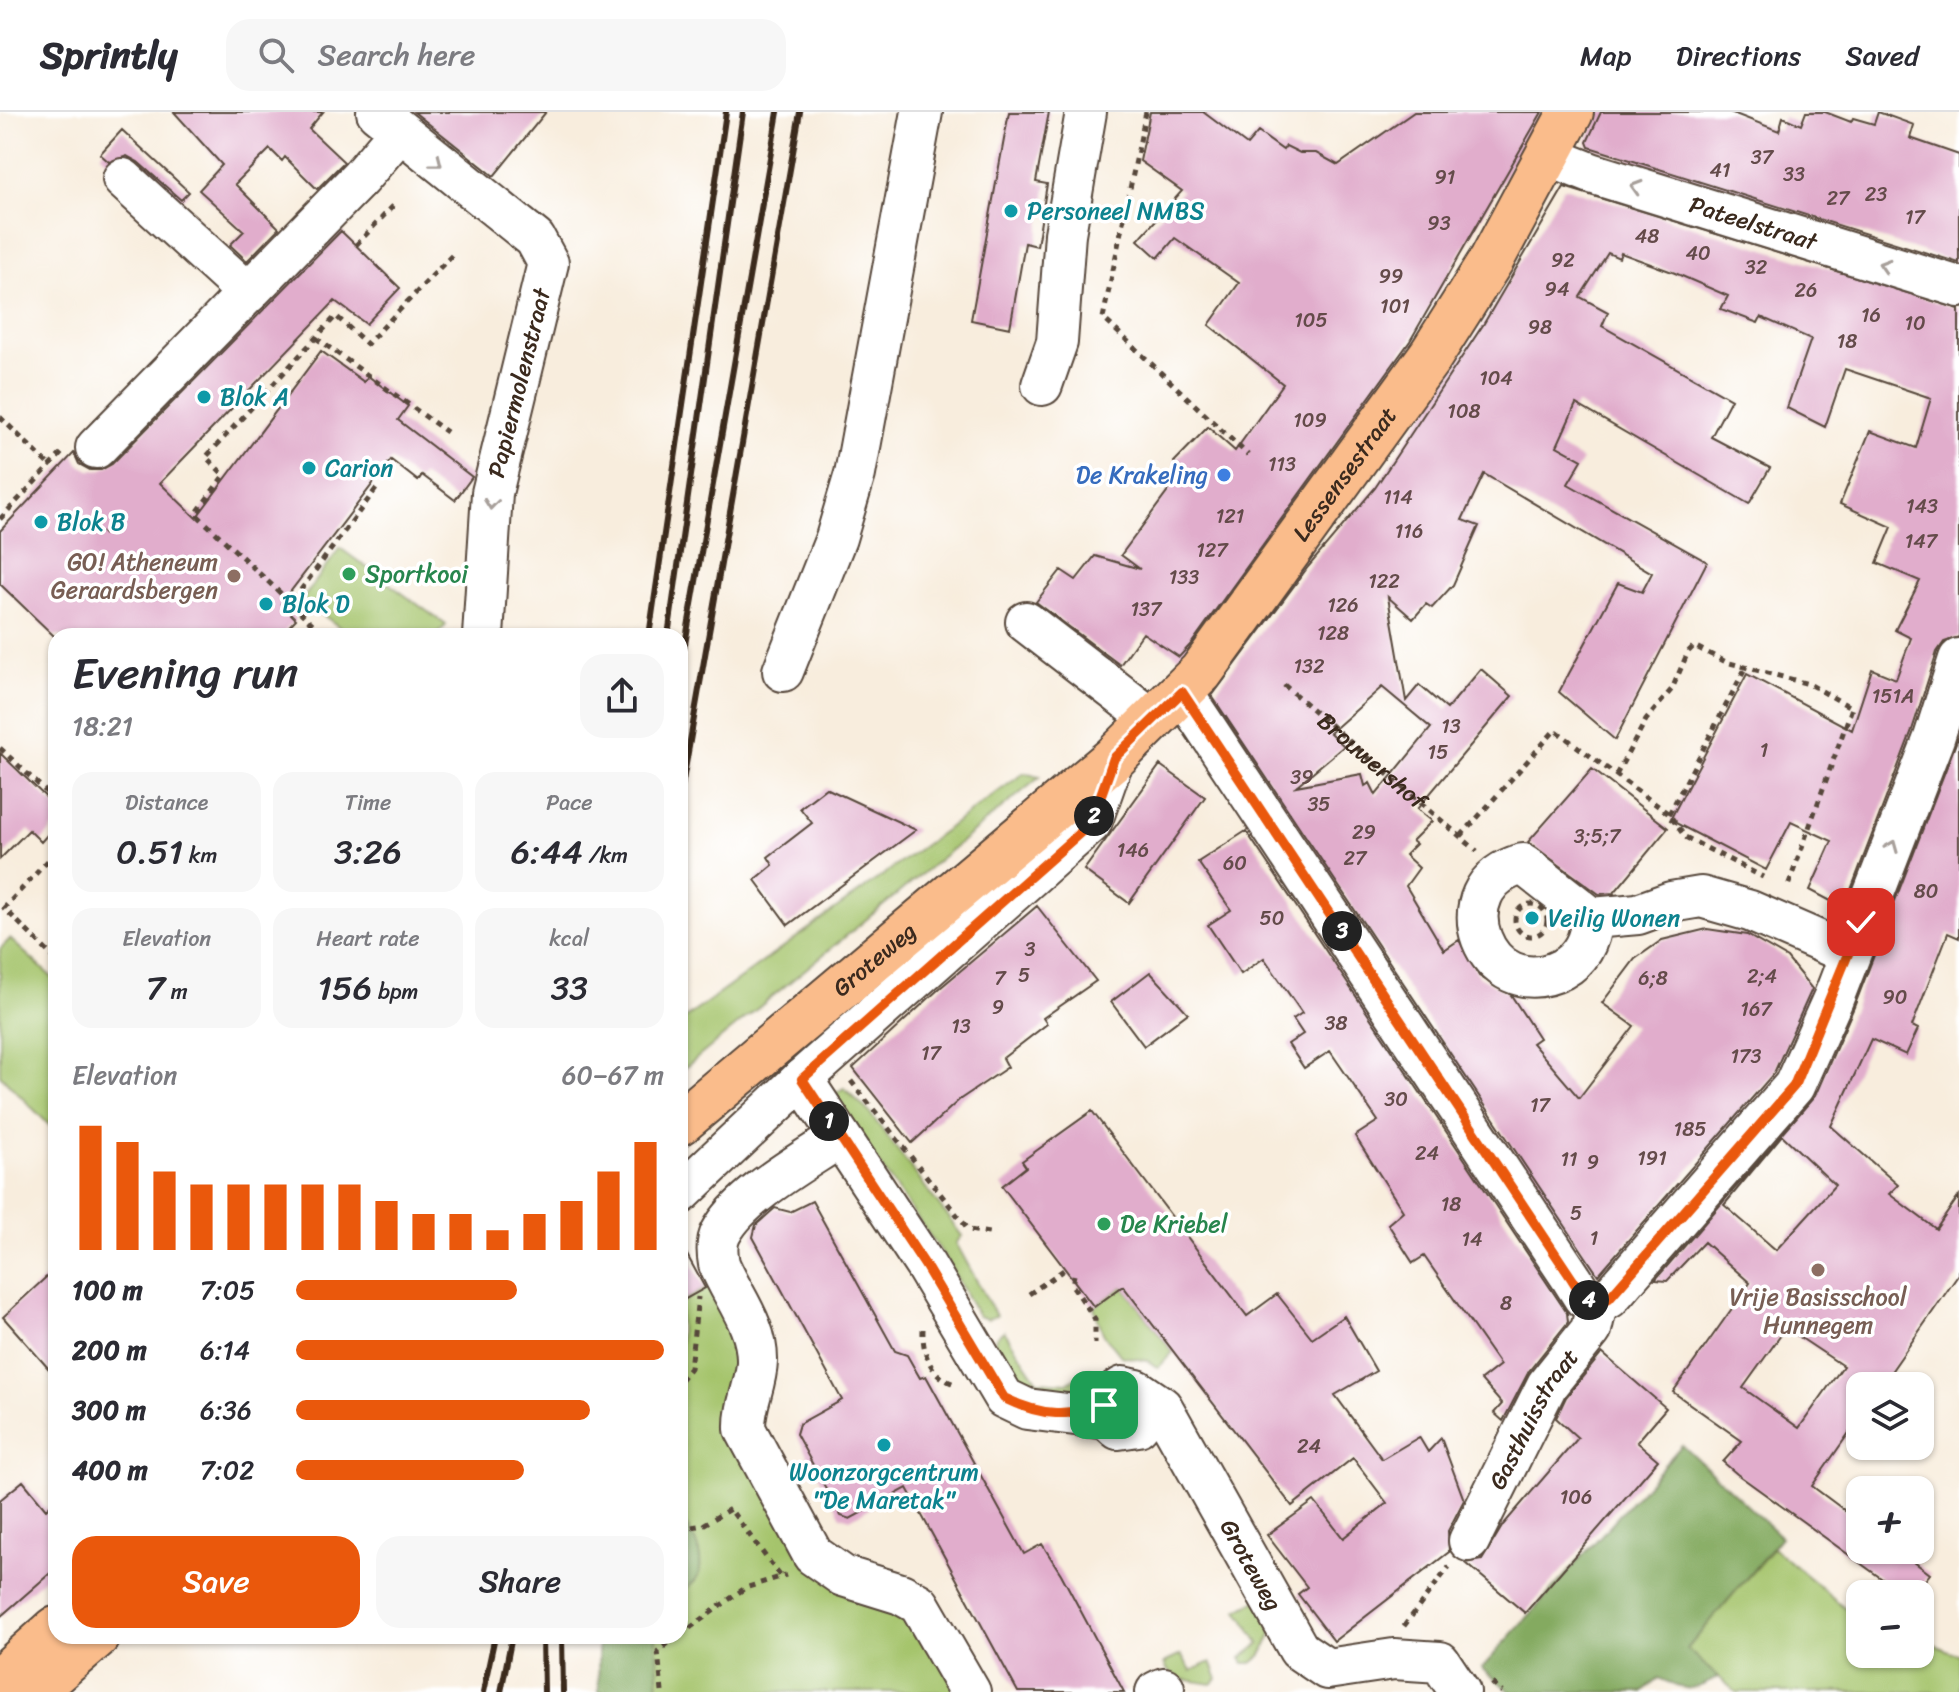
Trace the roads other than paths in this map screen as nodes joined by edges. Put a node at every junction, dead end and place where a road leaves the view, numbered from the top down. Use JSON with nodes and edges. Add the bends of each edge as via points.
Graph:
{"nodes":[{"id":1,"x":922,"y":112,"type":"edge"},
{"id":2,"x":1086,"y":112,"type":"edge"},
{"id":3,"x":1571,"y":112,"type":"edge"},
{"id":4,"x":388,"y":122,"type":"edge"},
{"id":5,"x":1548,"y":156,"type":"junction"},
{"id":6,"x":123,"y":179,"type":"dead end"},
{"id":7,"x":1959,"y":287,"type":"edge"},
{"id":8,"x":248,"y":293,"type":"junction"},
{"id":9,"x":1042,"y":385,"type":"dead end"},
{"id":10,"x":96,"y":448,"type":"road end"},
{"id":11,"x":1026,"y":622,"type":"dead end"},
{"id":12,"x":484,"y":628,"type":"edge"},
{"id":13,"x":1959,"y":659,"type":"edge"},
{"id":14,"x":783,"y":671,"type":"dead end"},
{"id":15,"x":1167,"y":705,"type":"junction"},
{"id":16,"x":1114,"y":758,"type":"junction"},
{"id":17,"x":1067,"y":794,"type":"joint"},
{"id":18,"x":1592,"y":918,"type":"junction"},
{"id":19,"x":1849,"y":954,"type":"junction"},
{"id":20,"x":815,"y":1068,"type":"junction"},
{"id":21,"x":688,"y":1116,"type":"edge"},
{"id":22,"x":840,"y":1137,"type":"junction"},
{"id":23,"x":688,"y":1187,"type":"edge"},
{"id":24,"x":1597,"y":1304,"type":"junction"},
{"id":25,"x":1469,"y":1541,"type":"road end"},
{"id":26,"x":48,"y":1636,"type":"edge"},
{"id":27,"x":88,"y":1644,"type":"edge"},
{"id":28,"x":0,"y":1679,"type":"edge"},
{"id":29,"x":32,"y":1692,"type":"edge"},
{"id":30,"x":970,"y":1692,"type":"edge"},
{"id":31,"x":1460,"y":1692,"type":"edge"}],
"edges":[{"from":1,"to":14,"type":"street","via":[[855,474],[836,538]]},
{"from":2,"to":9,"type":"street","via":[[1065,234],[1057,342]]},
{"from":3,"to":5,"type":"main road","name":"Lessensestraat"},
{"from":4,"to":8,"type":"street"},
{"from":4,"to":12,"type":"street","name":"Papiermolenstraat","one_way":true,"via":[[535,239],[548,263],[492,493]]},
{"from":7,"to":5,"type":"street","name":"Pateelstraat","one_way":true},
{"from":5,"to":15,"type":"main road","name":"Lessensestraat","via":[[1431,355],[1313,513],[1229,639]]},
{"from":6,"to":8,"type":"street"},
{"from":8,"to":10,"type":"street"},
{"from":11,"to":15,"type":"street"},
{"from":19,"to":13,"type":"street","name":"Gasthuisstraat","one_way":true,"via":[[1934,738]]},
{"from":15,"to":16,"type":"main road","name":"Lessensestraat"},
{"from":15,"to":24,"type":"street","via":[[1584,1298]]},
{"from":16,"to":17,"type":"main road","name":"Lessensestraat"},
{"from":16,"to":20,"type":"street","name":"Groteweg","via":[[1091,823]]},
{"from":17,"to":21,"type":"main road","name":"Groteweg"},
{"from":18,"to":18,"type":"street","via":[[1523,864],[1500,874],[1482,895],[1478,934],[1487,951],[1515,974],[1533,977],[1568,966],[1590,938]]},
{"from":18,"to":19,"type":"street","via":[[1638,914],[1701,897],[1750,911]]},
{"from":19,"to":24,"type":"street","name":"Gasthuisstraat","via":[[1794,1086],[1609,1298]]},
{"from":20,"to":22,"type":"street","name":"Groteweg"},
{"from":20,"to":23,"type":"street","name":"Groteweg"},
{"from":22,"to":30,"type":"street","via":[[743,1206],[721,1233],[716,1250],[757,1345],[745,1429],[797,1566],[901,1594],[919,1604]]},
{"from":22,"to":31,"type":"street","name":"Groteweg","via":[[1004,1398],[1027,1409],[1124,1413],[1299,1650],[1327,1669],[1394,1659],[1440,1662]]},
{"from":24,"to":25,"type":"street","name":"Gasthuisstraat","via":[[1591,1330],[1547,1385]]},
{"from":26,"to":28,"type":"main road"},
{"from":27,"to":29,"type":"main road"}]}
